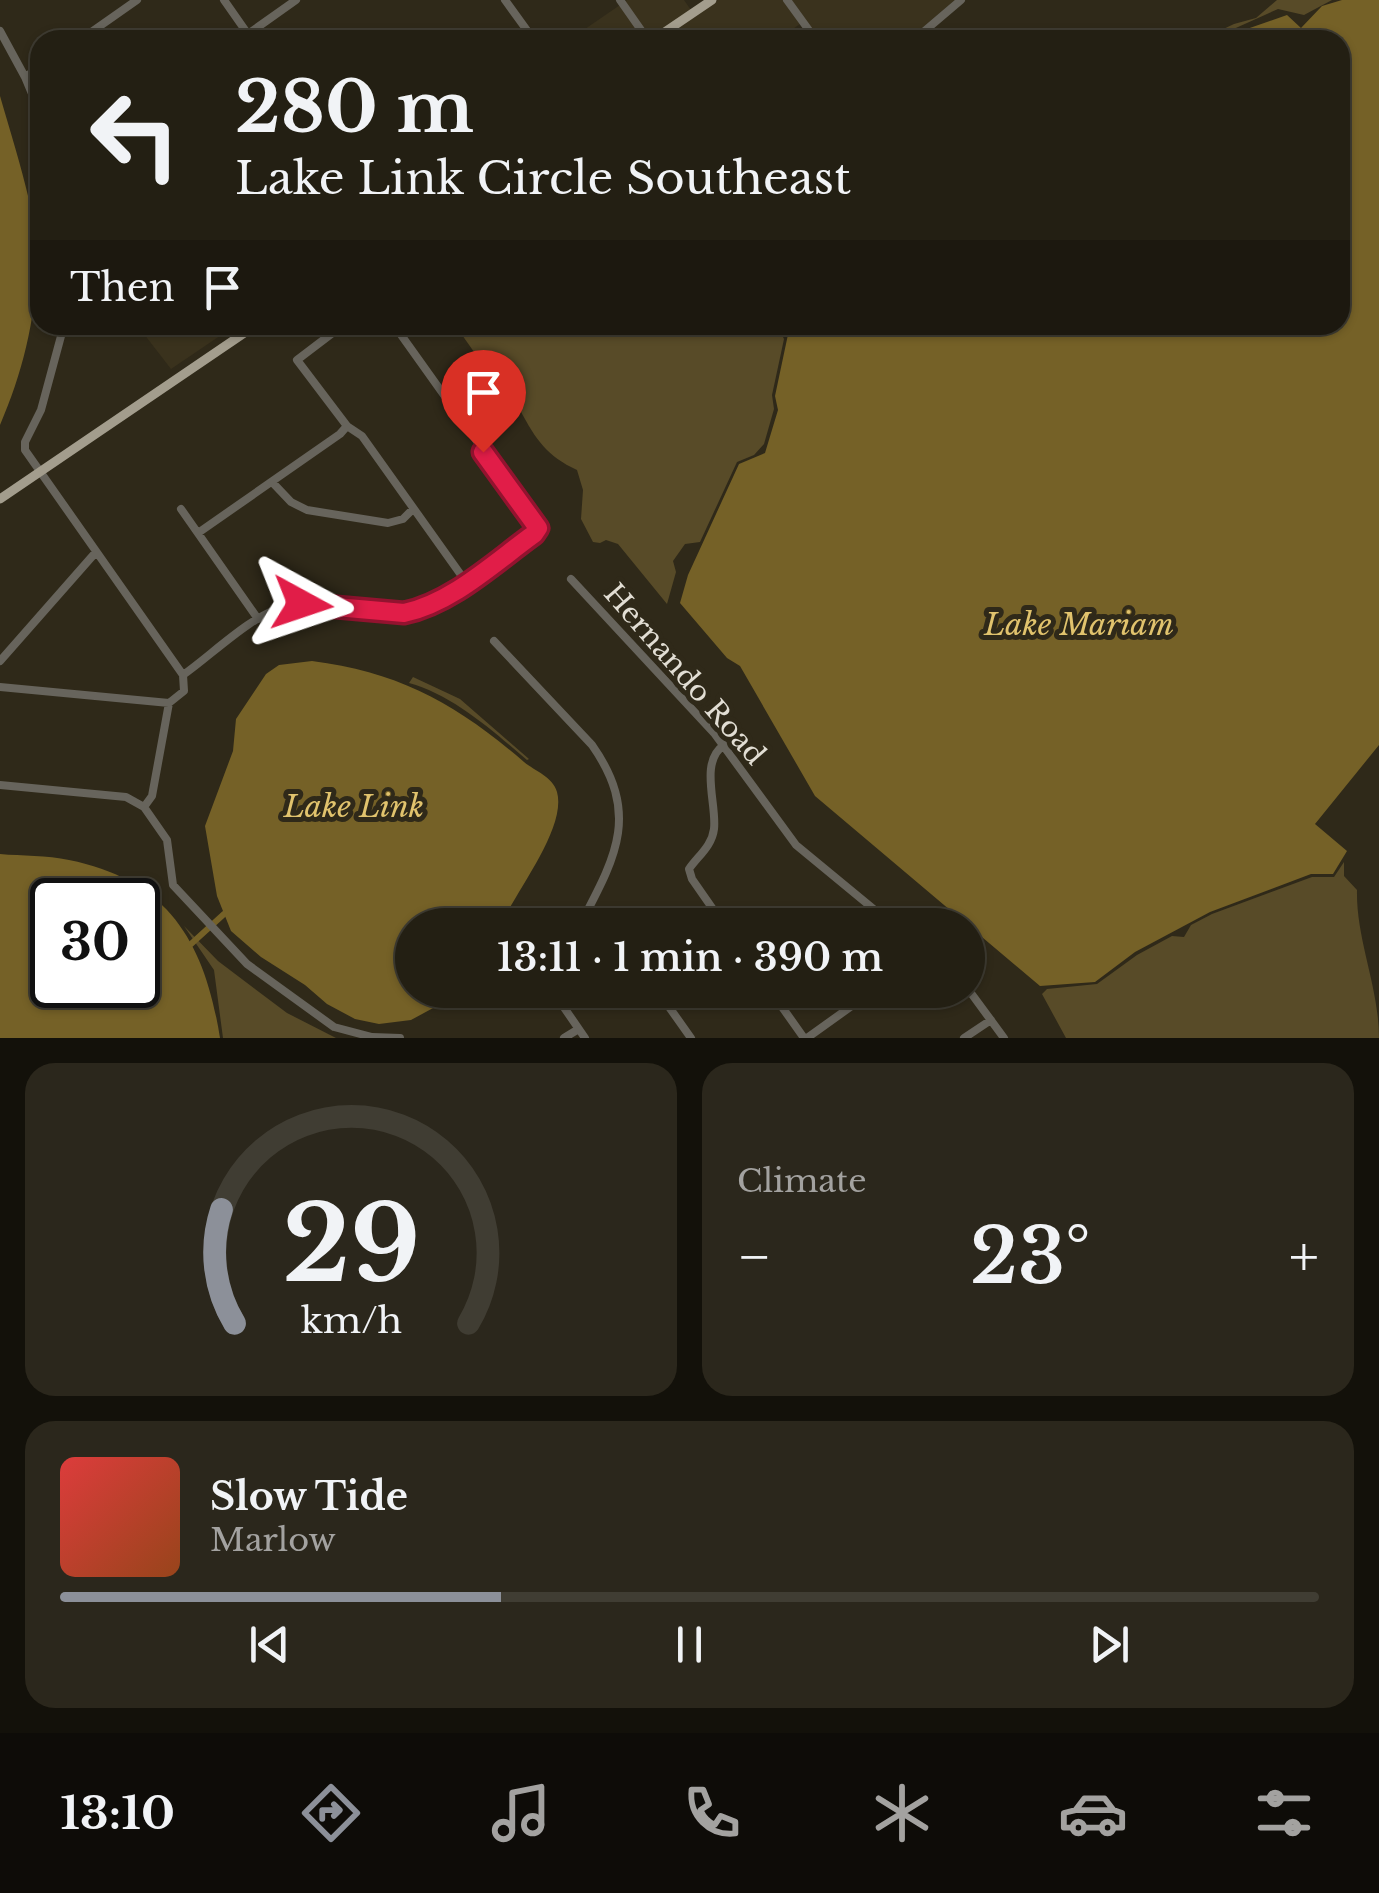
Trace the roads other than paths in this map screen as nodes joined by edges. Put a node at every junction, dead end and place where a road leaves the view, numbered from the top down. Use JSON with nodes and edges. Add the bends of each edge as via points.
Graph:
{"nodes":[{"id":1,"x":137,"y":0,"type":"edge"},
{"id":2,"x":224,"y":0,"type":"edge"},
{"id":3,"x":296,"y":0,"type":"edge"},
{"id":4,"x":505,"y":0,"type":"edge"},
{"id":5,"x":620,"y":0,"type":"edge"},
{"id":6,"x":712,"y":0,"type":"edge"},
{"id":7,"x":788,"y":0,"type":"edge"},
{"id":8,"x":961,"y":0,"type":"edge"},
{"id":9,"x":94,"y":30,"type":"edge"},
{"id":10,"x":245,"y":30,"type":"edge"},
{"id":11,"x":259,"y":30,"type":"edge"},
{"id":12,"x":527,"y":30,"type":"edge"},
{"id":13,"x":642,"y":30,"type":"edge"},
{"id":14,"x":666,"y":30,"type":"edge"},
{"id":15,"x":809,"y":30,"type":"edge"},
{"id":16,"x":926,"y":30,"type":"edge"},
{"id":17,"x":0,"y":31,"type":"edge"},
{"id":18,"x":30,"y":74,"type":"edge"},
{"id":19,"x":26,"y":77,"type":"junction"},
{"id":20,"x":30,"y":87,"type":"edge"},
{"id":21,"x":61,"y":335,"type":"edge"},
{"id":22,"x":241,"y":335,"type":"edge"},
{"id":23,"x":330,"y":335,"type":"edge"},
{"id":24,"x":401,"y":335,"type":"edge"},
{"id":25,"x":347,"y":426,"type":"junction"},
{"id":26,"x":38,"y":470,"type":"junction"},
{"id":27,"x":272,"y":482,"type":"junction"},
{"id":28,"x":0,"y":498,"type":"edge"},
{"id":29,"x":181,"y":510,"type":"dead end"},
{"id":30,"x":413,"y":510,"type":"junction"},
{"id":31,"x":198,"y":533,"type":"junction"},
{"id":32,"x":96,"y":552,"type":"junction"},
{"id":33,"x":571,"y":579,"type":"dead end"},
{"id":34,"x":466,"y":582,"type":"junction"},
{"id":35,"x":258,"y":619,"type":"junction"},
{"id":36,"x":494,"y":642,"type":"dead end"},
{"id":37,"x":0,"y":661,"type":"edge"},
{"id":38,"x":183,"y":675,"type":"junction"},
{"id":39,"x":0,"y":687,"type":"edge"},
{"id":40,"x":169,"y":703,"type":"junction"},
{"id":41,"x":724,"y":746,"type":"junction"},
{"id":42,"x":0,"y":785,"type":"edge"},
{"id":43,"x":144,"y":806,"type":"junction"},
{"id":44,"x":589,"y":908,"type":"edge"},
{"id":45,"x":712,"y":908,"type":"edge"},
{"id":46,"x":872,"y":908,"type":"edge"},
{"id":47,"x":563,"y":1008,"type":"edge"},
{"id":48,"x":670,"y":1008,"type":"edge"},
{"id":49,"x":783,"y":1008,"type":"edge"},
{"id":50,"x":848,"y":1008,"type":"edge"},
{"id":51,"x":982,"y":1008,"type":"edge"},
{"id":52,"x":991,"y":1020,"type":"junction"},
{"id":53,"x":577,"y":1030,"type":"junction"},
{"id":54,"x":400,"y":1038,"type":"edge"},
{"id":55,"x":564,"y":1038,"type":"edge"},
{"id":56,"x":585,"y":1038,"type":"edge"},
{"id":57,"x":691,"y":1038,"type":"edge"},
{"id":58,"x":805,"y":1038,"type":"edge"},
{"id":59,"x":964,"y":1038,"type":"edge"},
{"id":60,"x":1004,"y":1038,"type":"edge"}],
"edges":[{"from":1,"to":9,"type":"street"},
{"from":2,"to":10,"type":"street"},
{"from":3,"to":11,"type":"street"},
{"from":4,"to":12,"type":"street"},
{"from":5,"to":13,"type":"street"},
{"from":6,"to":14,"type":"main road"},
{"from":7,"to":15,"type":"street"},
{"from":8,"to":16,"type":"street"},
{"from":17,"to":19,"type":"street"},
{"from":18,"to":19,"type":"street"},
{"from":19,"to":20,"type":"street"},
{"from":21,"to":26,"type":"street","via":[[25,442]]},
{"from":22,"to":26,"type":"main road"},
{"from":23,"to":25,"type":"street","via":[[297,360]]},
{"from":24,"to":34,"type":"street","via":[[538,528]]},
{"from":25,"to":27,"type":"street"},
{"from":25,"to":30,"type":"street","via":[[362,436]]},
{"from":26,"to":28,"type":"main road"},
{"from":26,"to":32,"type":"street"},
{"from":27,"to":30,"type":"street","via":[[307,510],[388,523]]},
{"from":27,"to":31,"type":"street"},
{"from":29,"to":31,"type":"street"},
{"from":30,"to":34,"type":"street"},
{"from":31,"to":35,"type":"street"},
{"from":32,"to":37,"type":"street"},
{"from":32,"to":38,"type":"street"},
{"from":33,"to":41,"type":"street","name":"Hernando Road"},
{"from":34,"to":35,"type":"street","via":[[404,613],[302,604]]},
{"from":35,"to":38,"type":"street"},
{"from":36,"to":44,"type":"street","via":[[592,744],[613,784],[616,848]]},
{"from":38,"to":40,"type":"street","via":[[184,691]]},
{"from":39,"to":40,"type":"street"},
{"from":40,"to":43,"type":"street","via":[[152,796]]},
{"from":41,"to":45,"type":"street","via":[[710,767],[714,828],[689,869]]},
{"from":41,"to":46,"type":"street","name":"Hernando Road","via":[[796,846]]},
{"from":42,"to":43,"type":"street","via":[[126,798]]},
{"from":43,"to":54,"type":"street","via":[[167,840],[174,885],[247,964],[334,1027]]},
{"from":47,"to":53,"type":"street"},
{"from":48,"to":57,"type":"street"},
{"from":49,"to":58,"type":"street"},
{"from":50,"to":58,"type":"street"},
{"from":51,"to":52,"type":"street"},
{"from":52,"to":59,"type":"street"},
{"from":52,"to":60,"type":"street"},
{"from":53,"to":55,"type":"street"},
{"from":53,"to":56,"type":"street"}]}
